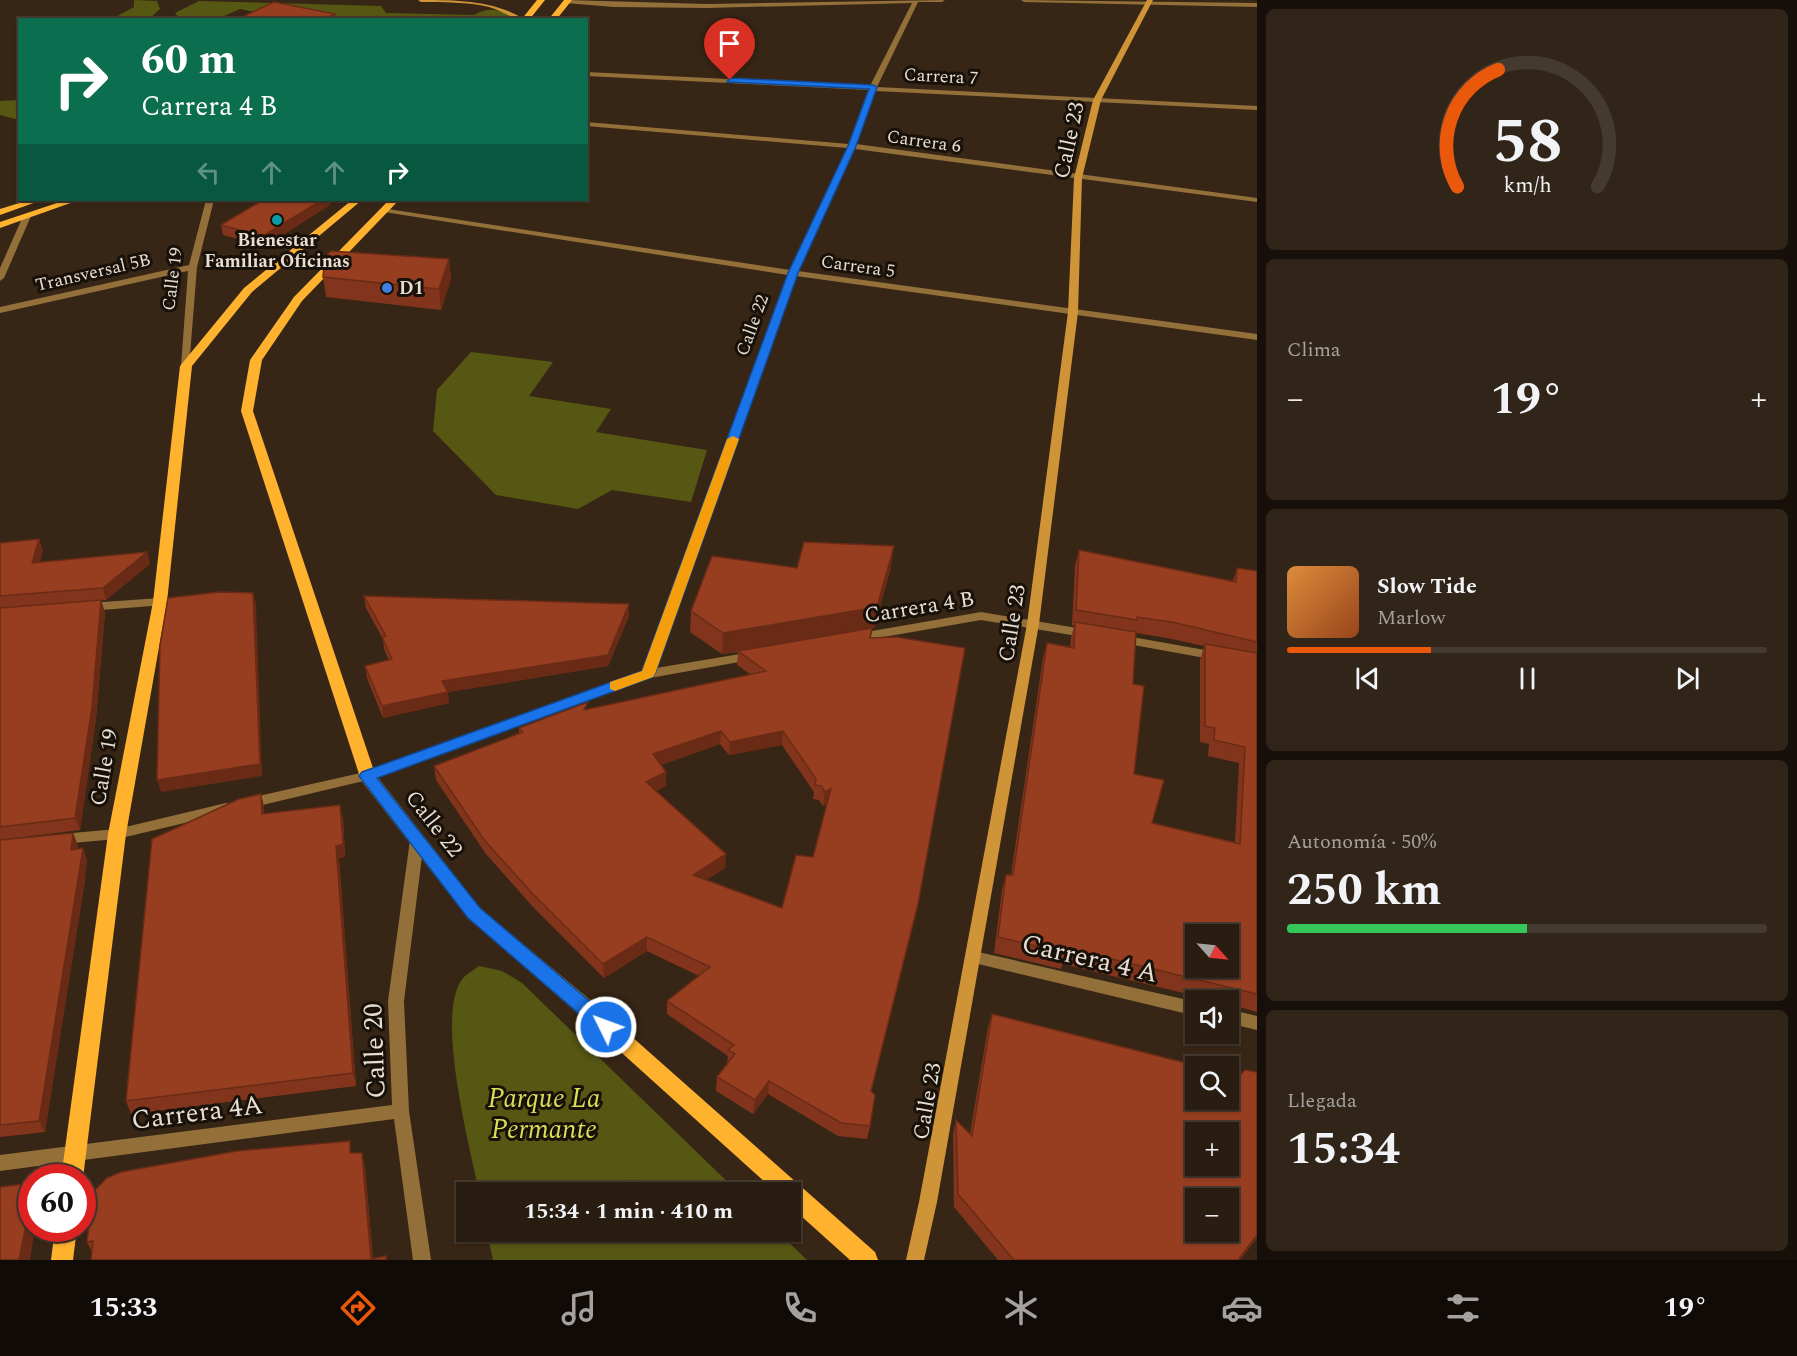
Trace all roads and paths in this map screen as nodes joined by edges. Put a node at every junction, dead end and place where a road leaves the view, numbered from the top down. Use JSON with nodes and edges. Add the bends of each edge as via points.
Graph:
{"nodes":[{"id":1,"x":421,"y":0,"type":"edge"},
{"id":2,"x":541,"y":0,"type":"edge"},
{"id":3,"x":916,"y":0,"type":"edge"},
{"id":4,"x":942,"y":0,"type":"edge"},
{"id":5,"x":1024,"y":0,"type":"edge"},
{"id":6,"x":568,"y":1,"type":"edge"},
{"id":7,"x":1150,"y":2,"type":"edge"},
{"id":8,"x":1257,"y":5,"type":"edge"},
{"id":9,"x":521,"y":18,"type":"edge"},
{"id":10,"x":525,"y":18,"type":"edge"},
{"id":11,"x":554,"y":18,"type":"edge"},
{"id":12,"x":588,"y":74,"type":"edge"},
{"id":13,"x":873,"y":87,"type":"junction"},
{"id":14,"x":1097,"y":100,"type":"junction"},
{"id":15,"x":1257,"y":108,"type":"edge"},
{"id":16,"x":588,"y":124,"type":"edge"},
{"id":17,"x":852,"y":146,"type":"junction"},
{"id":18,"x":1078,"y":178,"type":"junction"},
{"id":19,"x":1257,"y":200,"type":"edge"},
{"id":20,"x":34,"y":201,"type":"edge"},
{"id":21,"x":71,"y":201,"type":"edge"},
{"id":22,"x":210,"y":201,"type":"edge"},
{"id":23,"x":337,"y":201,"type":"edge"},
{"id":24,"x":356,"y":201,"type":"edge"},
{"id":25,"x":393,"y":201,"type":"edge"},
{"id":26,"x":344,"y":210,"type":"junction"},
{"id":27,"x":384,"y":210,"type":"junction"},
{"id":28,"x":0,"y":212,"type":"edge"},
{"id":29,"x":27,"y":216,"type":"junction"},
{"id":30,"x":0,"y":225,"type":"edge"},
{"id":31,"x":194,"y":267,"type":"junction"},
{"id":32,"x":793,"y":273,"type":"junction"},
{"id":33,"x":0,"y":278,"type":"edge"},
{"id":34,"x":0,"y":310,"type":"edge"},
{"id":35,"x":1073,"y":312,"type":"junction"},
{"id":36,"x":1257,"y":337,"type":"edge"},
{"id":37,"x":186,"y":366,"type":"junction"},
{"id":38,"x":160,"y":602,"type":"junction"},
{"id":39,"x":80,"y":608,"type":"edge"},
{"id":40,"x":1033,"y":624,"type":"junction"},
{"id":41,"x":843,"y":640,"type":"edge"},
{"id":42,"x":763,"y":654,"type":"edge"},
{"id":43,"x":1233,"y":659,"type":"edge"},
{"id":44,"x":648,"y":674,"type":"junction"},
{"id":45,"x":367,"y":776,"type":"junction"},
{"id":46,"x":117,"y":834,"type":"junction"},
{"id":47,"x":47,"y":840,"type":"edge"},
{"id":48,"x":417,"y":840,"type":"junction"},
{"id":49,"x":974,"y":957,"type":"junction"},
{"id":50,"x":1185,"y":1006,"type":"edge"},
{"id":51,"x":1239,"y":1019,"type":"edge"},
{"id":52,"x":1257,"y":1023,"type":"edge"},
{"id":53,"x":401,"y":1111,"type":"junction"},
{"id":54,"x":75,"y":1154,"type":"junction"},
{"id":55,"x":0,"y":1163,"type":"edge"},
{"id":56,"x":74,"y":1164,"type":"edge"},
{"id":57,"x":64,"y":1242,"type":"edge"},
{"id":58,"x":62,"y":1260,"type":"edge"},
{"id":59,"x":422,"y":1260,"type":"edge"},
{"id":60,"x":867,"y":1260,"type":"edge"},
{"id":61,"x":915,"y":1260,"type":"edge"}],
"edges":[{"from":1,"to":9,"type":"street","via":[[492,3],[508,7]]},
{"from":2,"to":10,"type":"main road"},
{"from":3,"to":4,"type":"street"},
{"from":3,"to":6,"type":"street","via":[[722,7],[632,7]]},
{"from":3,"to":13,"type":"street","name":"Calle 22"},
{"from":5,"to":7,"type":"street"},
{"from":6,"to":11,"type":"main road"},
{"from":7,"to":8,"type":"street"},
{"from":7,"to":14,"type":"street","name":"Calle 23"},
{"from":12,"to":13,"type":"street","name":"Carrera 7"},
{"from":13,"to":14,"type":"street","name":"Carrera 7"},
{"from":13,"to":17,"type":"street","name":"Calle 22"},
{"from":14,"to":15,"type":"street","name":"Carrera 7"},
{"from":14,"to":18,"type":"street","name":"Calle 23"},
{"from":16,"to":17,"type":"street","name":"Carrera 6"},
{"from":17,"to":18,"type":"street","name":"Carrera 6"},
{"from":17,"to":32,"type":"street","name":"Calle 22"},
{"from":18,"to":19,"type":"street","name":"Carrera 6"},
{"from":18,"to":35,"type":"street","name":"Calle 23"},
{"from":20,"to":28,"type":"main road"},
{"from":21,"to":29,"type":"main road"},
{"from":22,"to":31,"type":"street","name":"Calle 19"},
{"from":23,"to":26,"type":"main road"},
{"from":24,"to":26,"type":"main road"},
{"from":25,"to":27,"type":"main road","name":"Calle 22"},
{"from":26,"to":37,"type":"main road","via":[[248,290]]},
{"from":27,"to":32,"type":"street","name":"Carrera 5"},
{"from":27,"to":45,"type":"main road","name":"Calle 22","via":[[298,299],[256,360],[247,411]]},
{"from":29,"to":30,"type":"main road"},
{"from":29,"to":33,"type":"street"},
{"from":31,"to":34,"type":"street","name":"Transversal 5B"},
{"from":31,"to":37,"type":"street","name":"Calle 19"},
{"from":32,"to":35,"type":"street","name":"Carrera 5"},
{"from":32,"to":44,"type":"street","name":"Calle 22"},
{"from":35,"to":36,"type":"street","name":"Carrera 5"},
{"from":35,"to":40,"type":"street","name":"Calle 23"},
{"from":37,"to":38,"type":"main road","name":"Calle 19"},
{"from":38,"to":39,"type":"street"},
{"from":38,"to":46,"type":"main road","name":"Calle 19"},
{"from":40,"to":41,"type":"street","name":"Carrera 4 B","via":[[981,616]]},
{"from":40,"to":43,"type":"street","name":"Carrera 4 B"},
{"from":40,"to":49,"type":"street","name":"Calle 23"},
{"from":42,"to":44,"type":"street"},
{"from":44,"to":45,"type":"street"},
{"from":45,"to":46,"type":"street"},
{"from":45,"to":48,"type":"main road","name":"Calle 22"},
{"from":46,"to":47,"type":"street"},
{"from":46,"to":54,"type":"main road","name":"Calle 19"},
{"from":48,"to":53,"type":"street","name":"Calle 20","via":[[396,1001]]},
{"from":48,"to":60,"type":"main road","name":"Calle 22","via":[[474,913]]},
{"from":49,"to":50,"type":"street","name":"Carrera 4 A"},
{"from":49,"to":61,"type":"street","name":"Calle 23"},
{"from":51,"to":52,"type":"street"},
{"from":53,"to":54,"type":"street","name":"Carrera 4A"},
{"from":53,"to":59,"type":"street","name":"Calle 20"},
{"from":54,"to":55,"type":"street","name":"Carrera 4A"},
{"from":54,"to":56,"type":"main road","name":"Calle 19"},
{"from":57,"to":58,"type":"main road"}]}
